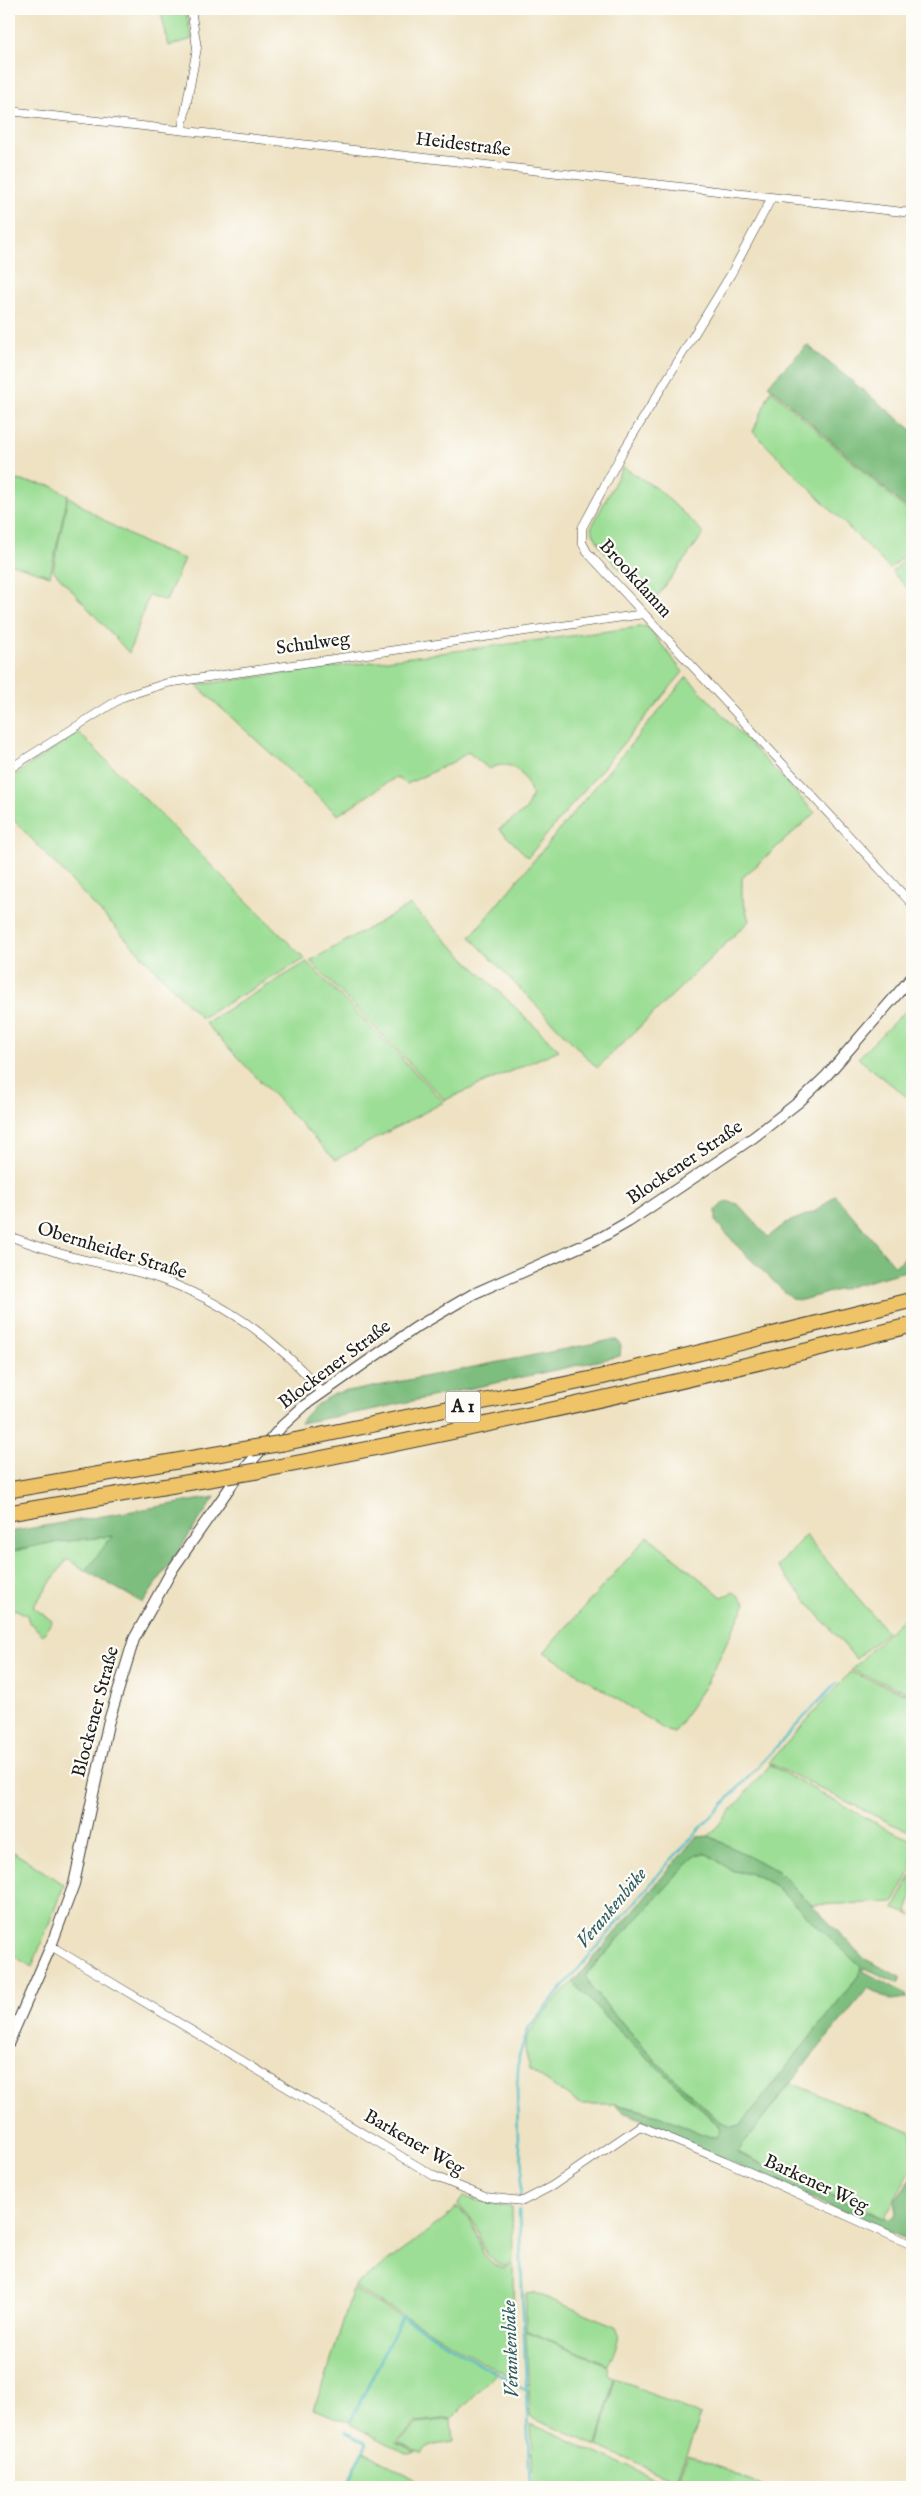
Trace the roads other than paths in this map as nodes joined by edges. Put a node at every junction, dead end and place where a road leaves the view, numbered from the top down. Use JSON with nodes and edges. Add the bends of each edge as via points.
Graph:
{"nodes":[{"id":1,"x":191,"y":9,"type":"edge"},
{"id":2,"x":9,"y":111,"type":"edge"},
{"id":3,"x":182,"y":129,"type":"junction"},
{"id":4,"x":771,"y":199,"type":"junction"},
{"id":5,"x":912,"y":213,"type":"edge"},
{"id":6,"x":644,"y":614,"type":"junction"},
{"id":7,"x":9,"y":769,"type":"edge"},
{"id":8,"x":912,"y":904,"type":"edge"},
{"id":9,"x":912,"y":977,"type":"edge"},
{"id":10,"x":9,"y":1236,"type":"edge"},
{"id":11,"x":912,"y":1300,"type":"edge"},
{"id":12,"x":912,"y":1325,"type":"edge"},
{"id":13,"x":322,"y":1392,"type":"junction"},
{"id":14,"x":9,"y":1490,"type":"edge"},
{"id":15,"x":9,"y":1513,"type":"edge"},
{"id":16,"x":51,"y":1946,"type":"junction"},
{"id":17,"x":9,"y":2042,"type":"edge"},
{"id":18,"x":912,"y":2245,"type":"edge"}],
"edges":[{"from":1,"to":3,"type":"street","via":[[198,48]]},
{"from":2,"to":3,"type":"street","name":"Heidestraße"},
{"from":3,"to":4,"type":"street","name":"Heidestraße"},
{"from":4,"to":5,"type":"street","name":"Heidestraße"},
{"from":4,"to":6,"type":"street","name":"Brookdamm","via":[[731,274],[622,453],[582,528],[582,542],[587,552]]},
{"from":6,"to":7,"type":"street","name":"Schulweg","via":[[167,683],[123,697]]},
{"from":6,"to":8,"type":"street","name":"Brookdamm"},
{"from":9,"to":13,"type":"street","name":"Blockener Straße","via":[[812,1090],[754,1137],[602,1237],[451,1305]]},
{"from":10,"to":13,"type":"street","name":"Obernheider Straße","via":[[48,1251],[142,1273],[214,1302],[260,1332]]},
{"from":11,"to":14,"type":"highway","number":"A 1","bridge":true,"via":[[648,1366],[460,1408]]},
{"from":12,"to":15,"type":"highway","number":"A 1","bridge":true,"via":[[664,1386],[378,1448]]},
{"from":13,"to":16,"type":"street","name":"Blockener Straße","via":[[282,1426],[235,1480],[182,1554],[141,1622],[108,1724],[74,1884]]},
{"from":16,"to":17,"type":"street","name":"Blockener Straße"},
{"from":16,"to":18,"type":"street","name":"Barkener Weg","via":[[434,2176],[477,2194],[514,2202],[527,2200],[640,2126]]}]}
